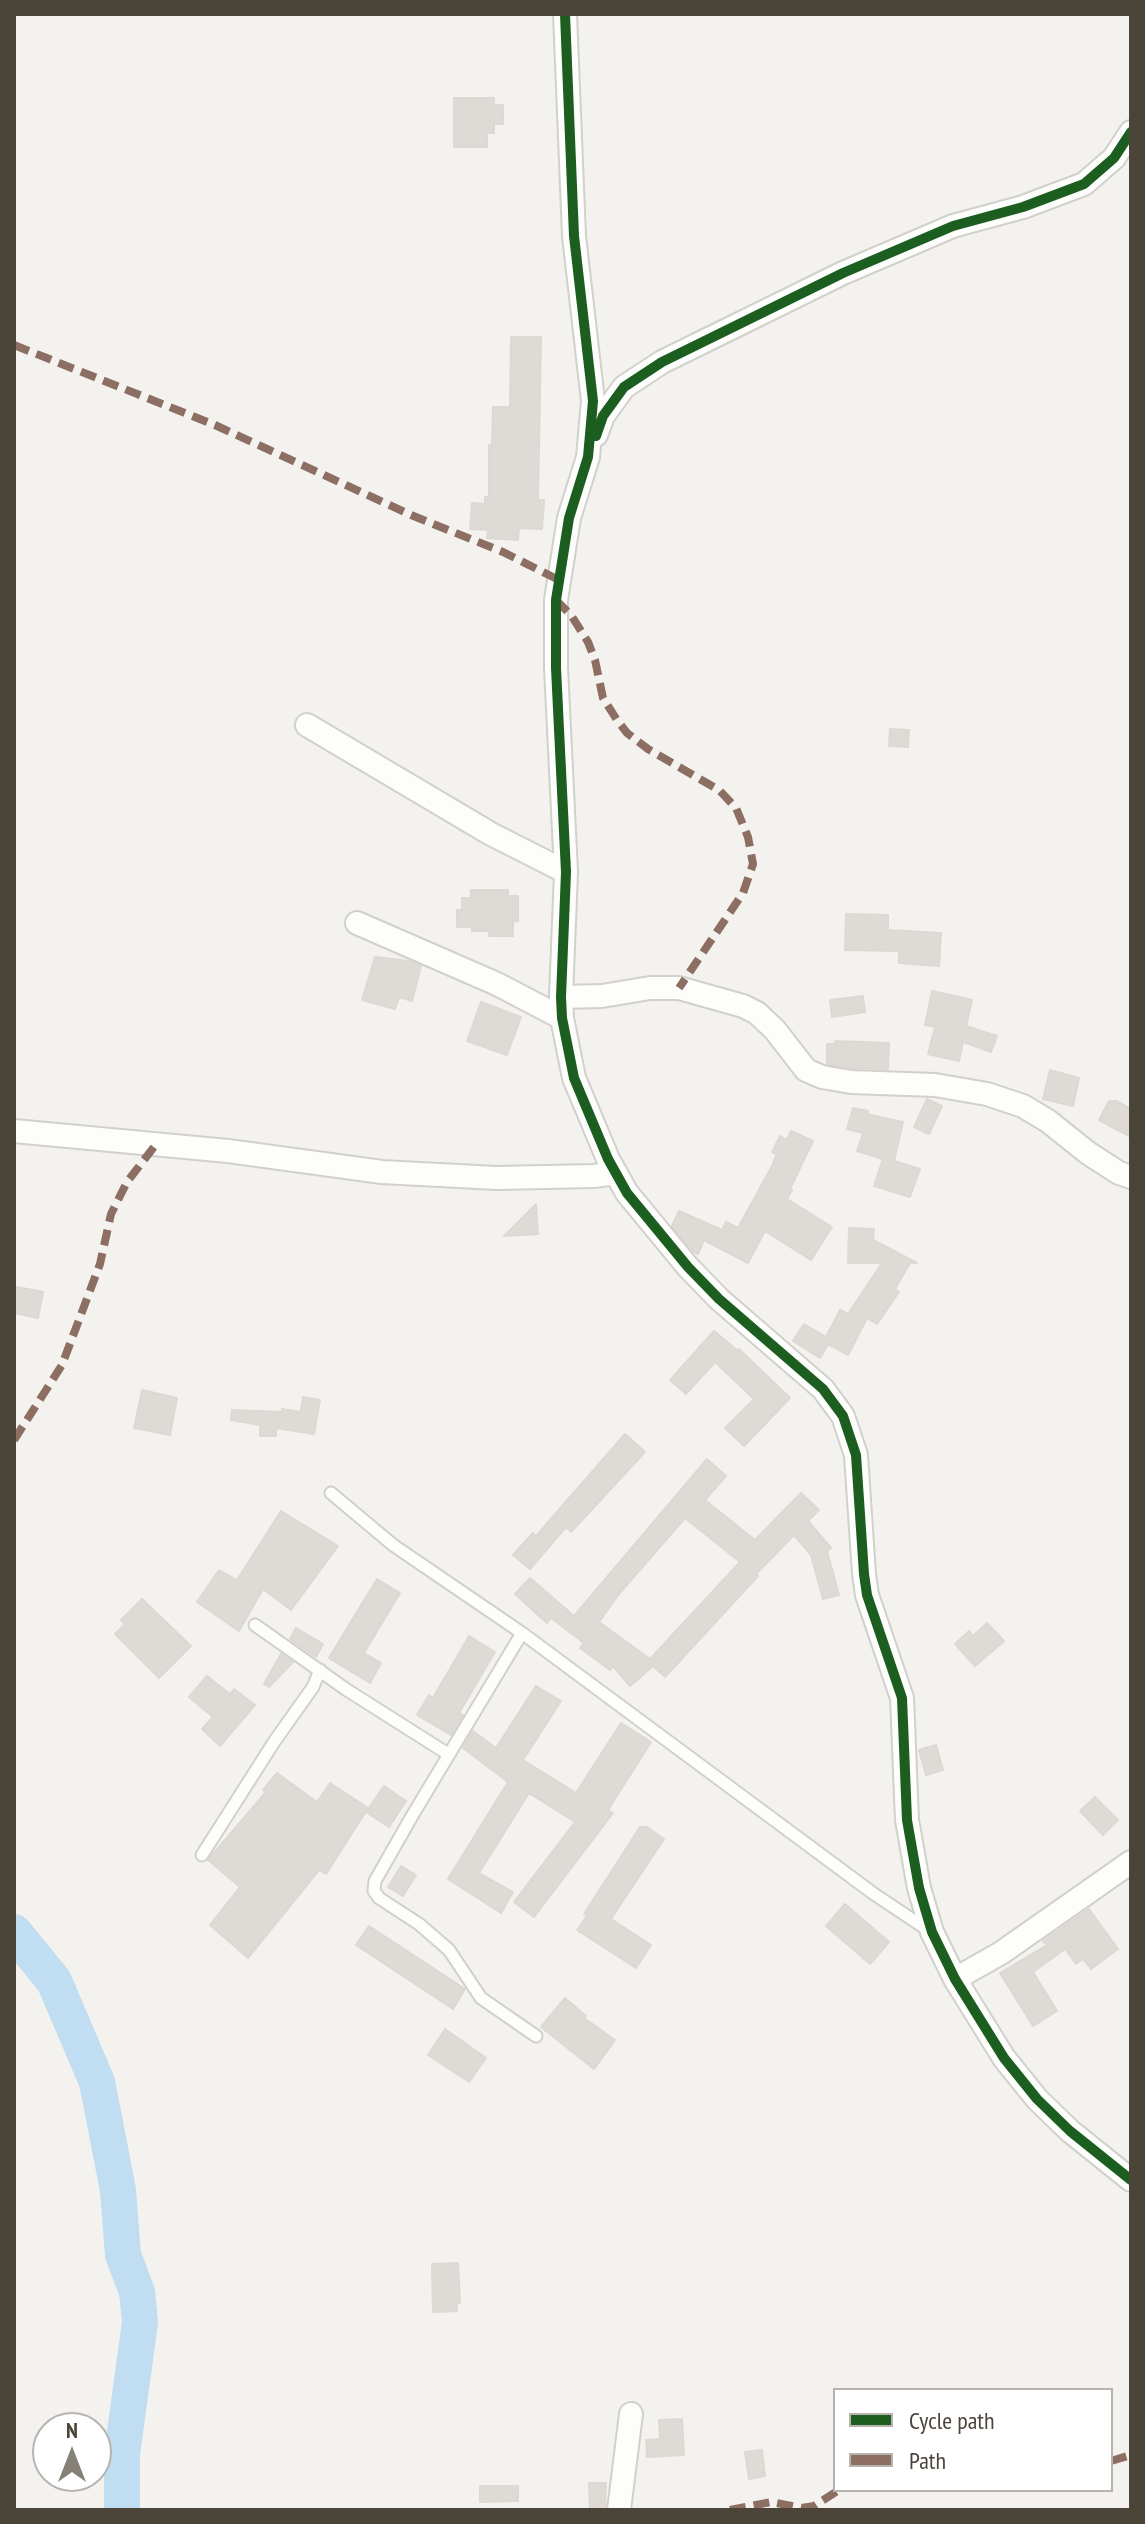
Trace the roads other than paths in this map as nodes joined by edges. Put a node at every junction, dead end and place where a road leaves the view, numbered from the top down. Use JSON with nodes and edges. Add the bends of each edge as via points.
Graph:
{"nodes":[{"id":1,"x":565,"y":14,"type":"edge"},
{"id":2,"x":1131,"y":132,"type":"edge"},
{"id":3,"x":588,"y":457,"type":"junction"},
{"id":4,"x":307,"y":725,"type":"dead end"},
{"id":5,"x":566,"y":872,"type":"junction"},
{"id":6,"x":357,"y":923,"type":"dead end"},
{"id":7,"x":562,"y":1007,"type":"junction"},
{"id":8,"x":14,"y":1131,"type":"edge"},
{"id":9,"x":616,"y":1173,"type":"junction"},
{"id":10,"x":1131,"y":1177,"type":"edge"},
{"id":11,"x":331,"y":1493,"type":"dead end"},
{"id":12,"x":255,"y":1625,"type":"dead end"},
{"id":13,"x":522,"y":1633,"type":"junction"},
{"id":14,"x":320,"y":1670,"type":"junction"},
{"id":15,"x":448,"y":1754,"type":"junction"},
{"id":16,"x":202,"y":1855,"type":"dead end"},
{"id":17,"x":1131,"y":1862,"type":"edge"},
{"id":18,"x":932,"y":1932,"type":"junction"},
{"id":19,"x":955,"y":1979,"type":"junction"},
{"id":20,"x":536,"y":2036,"type":"dead end"},
{"id":21,"x":1131,"y":2180,"type":"edge"},
{"id":22,"x":631,"y":2414,"type":"dead end"},
{"id":23,"x":619,"y":2510,"type":"edge"}],
"edges":[{"from":1,"to":3,"type":"street","via":[[574,236],[593,401]]},
{"from":2,"to":3,"type":"street","via":[[1114,158],[1084,184],[953,226],[662,362],[624,387],[603,416]]},
{"from":3,"to":5,"type":"street","via":[[557,579],[554,638]]},
{"from":4,"to":5,"type":"street"},
{"from":5,"to":7,"type":"street"},
{"from":6,"to":7,"type":"street"},
{"from":7,"to":9,"type":"street","via":[[574,1078]]},
{"from":7,"to":10,"type":"street","via":[[650,988],[679,988],[743,1006],[775,1030],[806,1070],[851,1082],[935,1085],[999,1098],[1023,1106]]},
{"from":8,"to":9,"type":"street","via":[[382,1172],[496,1178]]},
{"from":9,"to":18,"type":"street","via":[[688,1267],[823,1389],[843,1416],[856,1455],[867,1595],[902,1698],[907,1820]]},
{"from":11,"to":13,"type":"lane","via":[[393,1545]]},
{"from":12,"to":14,"type":"lane"},
{"from":13,"to":15,"type":"lane"},
{"from":13,"to":18,"type":"lane"},
{"from":14,"to":15,"type":"lane"},
{"from":14,"to":16,"type":"lane"},
{"from":15,"to":20,"type":"lane","via":[[374,1891],[449,1950],[481,1998]]},
{"from":17,"to":19,"type":"street"},
{"from":18,"to":19,"type":"street"},
{"from":19,"to":21,"type":"street","via":[[1004,2058],[1037,2099]]},
{"from":22,"to":23,"type":"street"}]}
